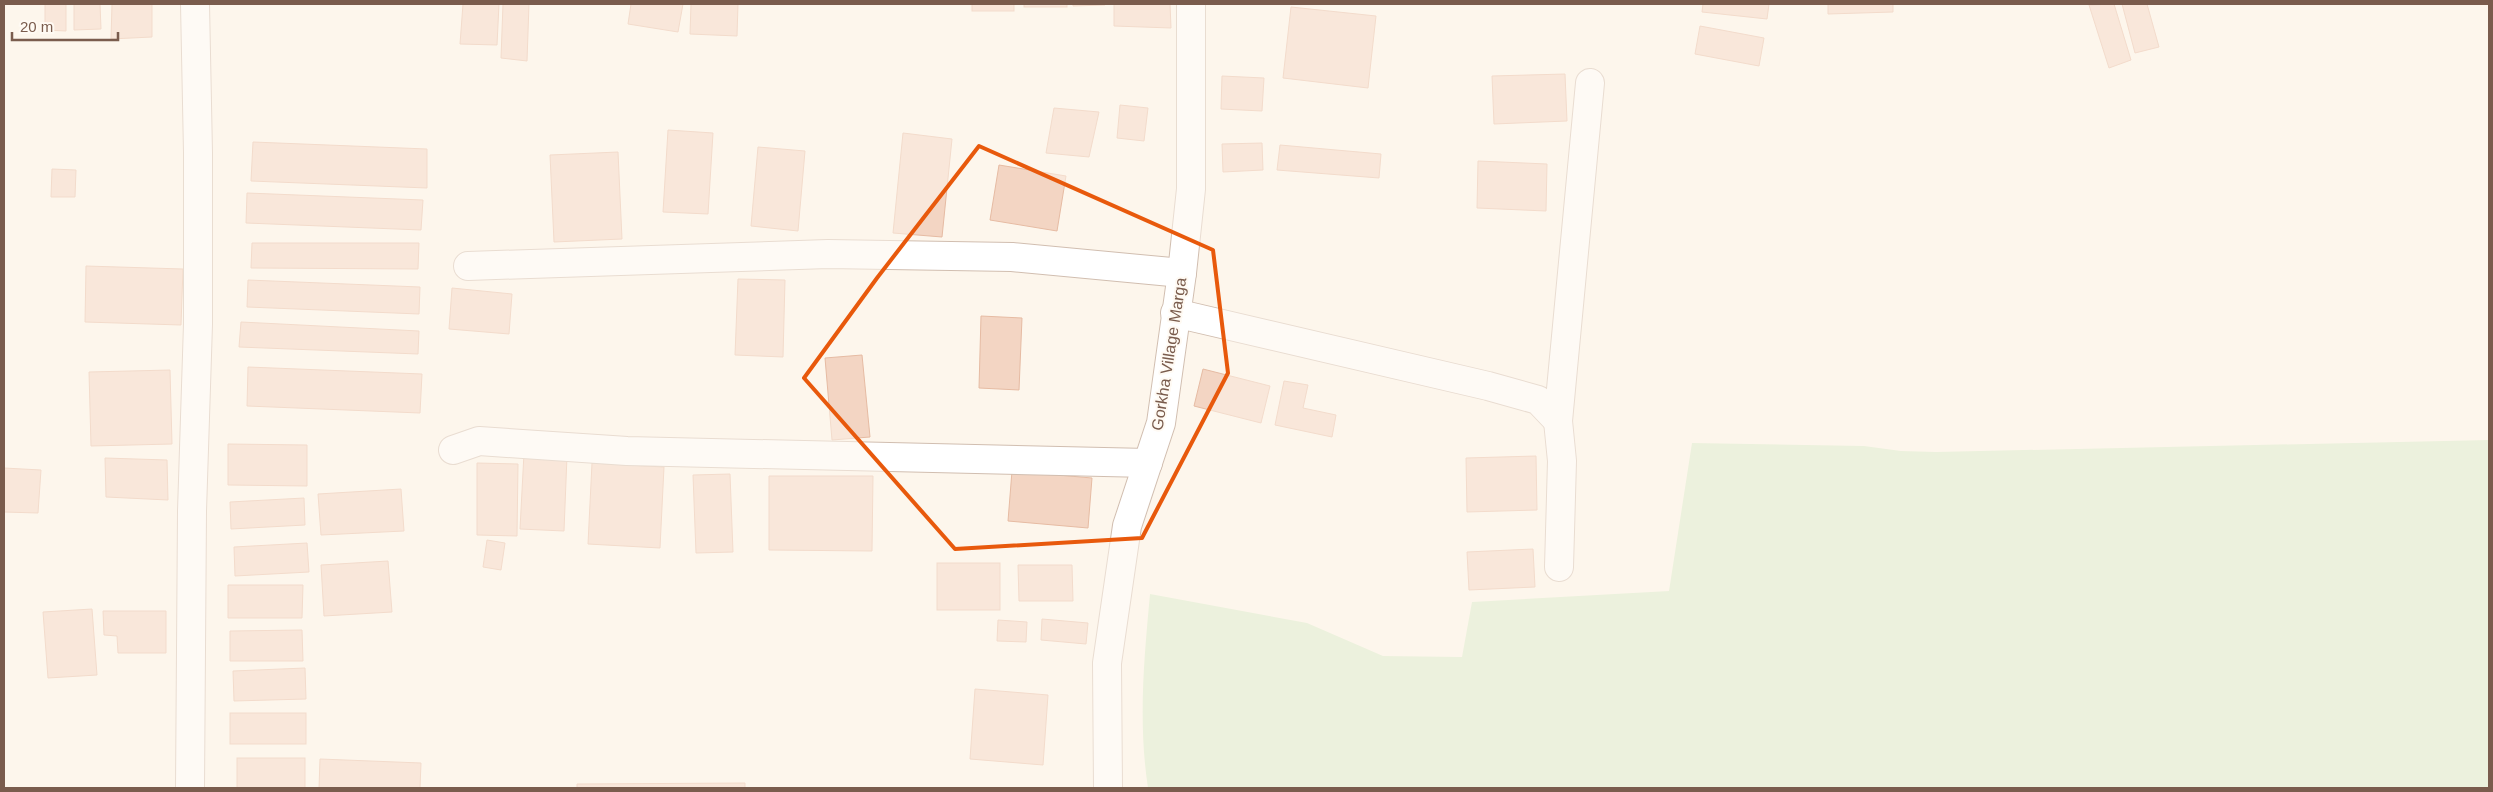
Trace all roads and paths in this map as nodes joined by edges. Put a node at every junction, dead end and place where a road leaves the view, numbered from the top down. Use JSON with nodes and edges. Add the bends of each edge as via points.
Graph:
{"nodes":[{"id":1,"x":195,"y":4,"type":"edge"},
{"id":2,"x":1191,"y":4,"type":"edge"},
{"id":3,"x":1590,"y":82,"type":"dead end"},
{"id":4,"x":468,"y":266,"type":"dead end"},
{"id":5,"x":1182,"y":273,"type":"junction"},
{"id":6,"x":1175,"y":313,"type":"junction"},
{"id":7,"x":1558,"y":421,"type":"junction"},
{"id":8,"x":453,"y":450,"type":"dead end"},
{"id":9,"x":1148,"y":463,"type":"junction"},
{"id":10,"x":1559,"y":567,"type":"dead end"},
{"id":11,"x":190,"y":788,"type":"edge"},
{"id":12,"x":1108,"y":788,"type":"edge"}],
"edges":[{"from":1,"to":11,"type":"street","via":[[198,315],[192,511]]},
{"from":2,"to":5,"type":"street","name":"Gorkha Village Marga","via":[[1191,189]]},
{"from":3,"to":7,"type":"street"},
{"from":4,"to":5,"type":"street","via":[[828,254],[1012,257]]},
{"from":5,"to":6,"type":"street","name":"Gorkha Village Marga"},
{"from":6,"to":7,"type":"street","via":[[1538,400]]},
{"from":6,"to":9,"type":"street","name":"Gorkha Village Marga","via":[[1161,423]]},
{"from":7,"to":10,"type":"street","via":[[1562,461]]},
{"from":8,"to":9,"type":"street","via":[[479,441],[627,451]]},
{"from":9,"to":12,"type":"street","name":"Gorkha Village Marga","via":[[1127,526],[1107,663]]}]}
